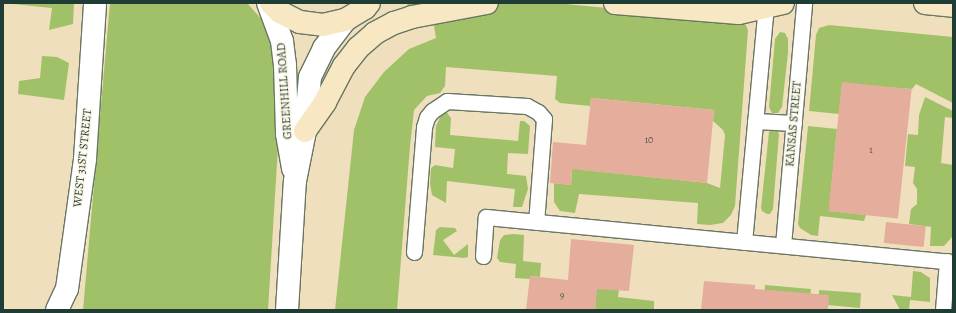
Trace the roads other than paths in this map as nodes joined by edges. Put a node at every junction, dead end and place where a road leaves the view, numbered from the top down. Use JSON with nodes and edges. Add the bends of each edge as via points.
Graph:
{"nodes":[{"id":1,"x":95,"y":3,"type":"edge"},
{"id":2,"x":268,"y":3,"type":"edge"},
{"id":3,"x":271,"y":3,"type":"edge"},
{"id":4,"x":487,"y":3,"type":"edge"},
{"id":5,"x":615,"y":3,"type":"edge"},
{"id":6,"x":804,"y":3,"type":"edge"},
{"id":7,"x":925,"y":3,"type":"edge"},
{"id":8,"x":771,"y":4,"type":"edge"},
{"id":9,"x":369,"y":5,"type":"edge"},
{"id":10,"x":953,"y":6,"type":"edge"},
{"id":11,"x":345,"y":20,"type":"junction"},
{"id":12,"x":755,"y":120,"type":"junction"},
{"id":13,"x":794,"y":123,"type":"junction"},
{"id":14,"x":305,"y":131,"type":"junction"},
{"id":15,"x":295,"y":180,"type":"junction"},
{"id":16,"x":536,"y":222,"type":"junction"},
{"id":17,"x":744,"y":242,"type":"junction"},
{"id":18,"x":783,"y":246,"type":"junction"},
{"id":19,"x":414,"y":252,"type":"dead end"},
{"id":20,"x":483,"y":256,"type":"dead end"},
{"id":21,"x":57,"y":310,"type":"edge"},
{"id":22,"x":287,"y":310,"type":"edge"},
{"id":23,"x":943,"y":310,"type":"edge"}],
"edges":[{"from":1,"to":21,"type":"street","name":"WEST 31ST STREET","via":[[85,159],[67,289]]},
{"from":2,"to":15,"type":"street","name":"GREENHILL ROAD","via":[[282,41],[287,134]]},
{"from":3,"to":11,"type":"main road","via":[[280,12],[300,22],[323,25]]},
{"from":4,"to":14,"type":"main road","via":[[412,17],[375,33],[358,48],[344,66],[325,102]]},
{"from":5,"to":8,"type":"main road","via":[[739,13]]},
{"from":6,"to":13,"type":"lane","name":"KANSAS STREET"},
{"from":7,"to":10,"type":"main road"},
{"from":8,"to":12,"type":"lane"},
{"from":9,"to":11,"type":"main road"},
{"from":11,"to":14,"type":"street","name":"GREENHILL ROAD","via":[[324,48],[312,72],[307,96]]},
{"from":12,"to":13,"type":"lane"},
{"from":12,"to":17,"type":"lane"},
{"from":13,"to":18,"type":"lane","name":"KANSAS STREET"},
{"from":14,"to":15,"type":"street","name":"GREENHILL ROAD"},
{"from":15,"to":22,"type":"street","name":"GREENHILL ROAD"},
{"from":16,"to":17,"type":"lane"},
{"from":16,"to":19,"type":"lane","via":[[544,119],[527,106],[447,101],[432,111],[424,127]]},
{"from":16,"to":20,"type":"lane","via":[[486,217]]},
{"from":17,"to":18,"type":"lane"},
{"from":18,"to":23,"type":"lane","via":[[947,262]]}]}
